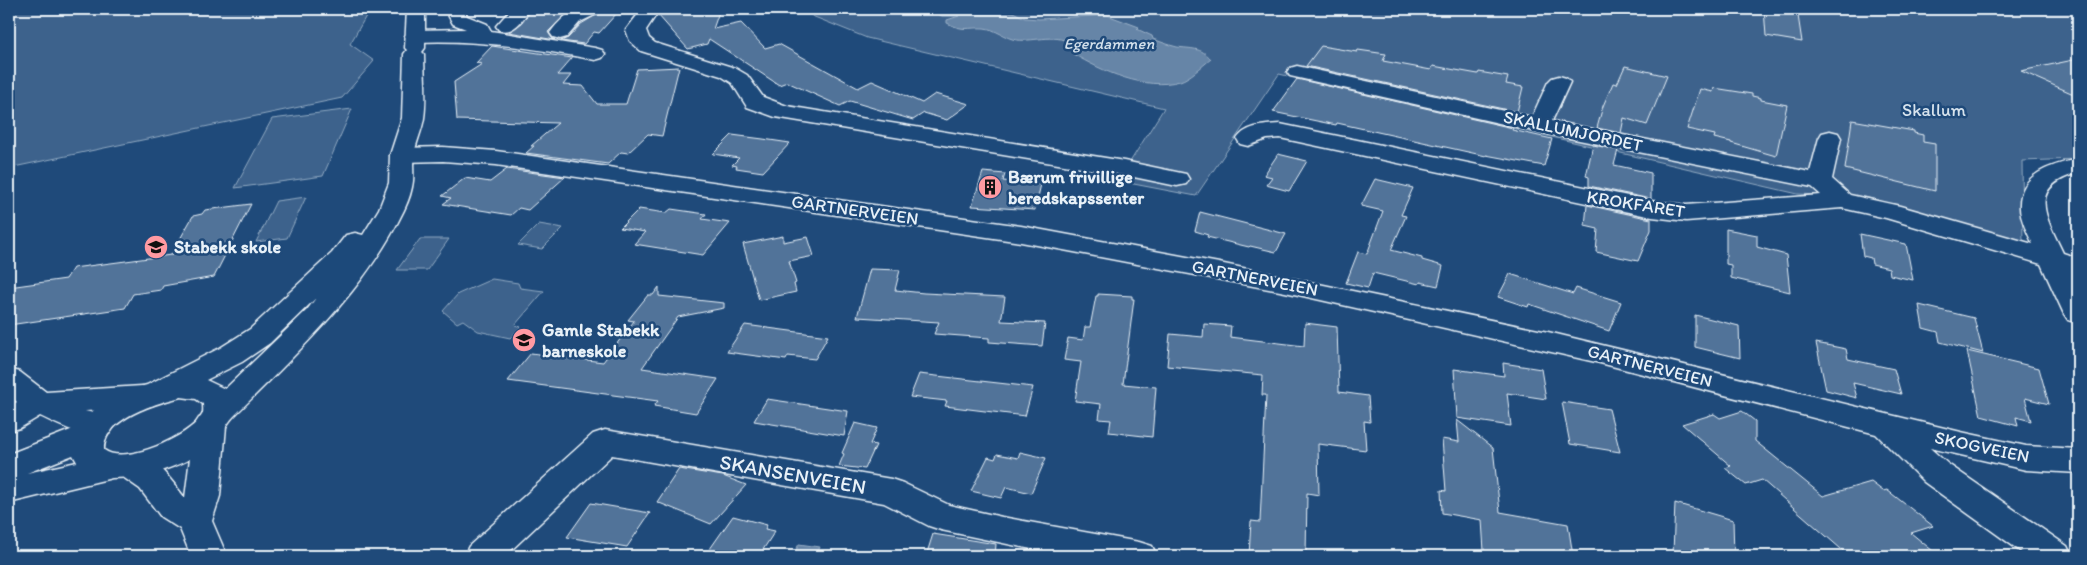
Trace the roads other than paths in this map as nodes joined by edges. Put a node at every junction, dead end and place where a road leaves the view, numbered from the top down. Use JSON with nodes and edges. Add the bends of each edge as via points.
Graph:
{"nodes":[{"id":1,"x":416,"y":9,"type":"edge"},
{"id":2,"x":459,"y":9,"type":"edge"},
{"id":3,"x":521,"y":9,"type":"edge"},
{"id":4,"x":592,"y":9,"type":"edge"},
{"id":5,"x":651,"y":9,"type":"edge"},
{"id":6,"x":506,"y":26,"type":"dead end"},
{"id":7,"x":560,"y":33,"type":"dead end"},
{"id":8,"x":478,"y":35,"type":"junction"},
{"id":9,"x":415,"y":46,"type":"junction"},
{"id":10,"x":596,"y":54,"type":"dead end"},
{"id":11,"x":1297,"y":72,"type":"dead end"},
{"id":12,"x":1559,"y":82,"type":"dead end"},
{"id":13,"x":1539,"y":125,"type":"junction"},
{"id":14,"x":1830,"y":138,"type":"dead end"},
{"id":15,"x":1248,"y":140,"type":"dead end"},
{"id":16,"x":402,"y":155,"type":"junction"},
{"id":17,"x":2078,"y":166,"type":"edge"},
{"id":18,"x":1177,"y":179,"type":"dead end"},
{"id":19,"x":1820,"y":181,"type":"junction"},
{"id":20,"x":1842,"y":201,"type":"junction"},
{"id":21,"x":2066,"y":263,"type":"edge"},
{"id":22,"x":2078,"y":314,"type":"edge"},
{"id":23,"x":9,"y":379,"type":"edge"},
{"id":24,"x":150,"y":394,"type":"junction"},
{"id":25,"x":39,"y":404,"type":"junction"},
{"id":26,"x":214,"y":419,"type":"junction"},
{"id":27,"x":9,"y":420,"type":"edge"},
{"id":28,"x":1887,"y":426,"type":"junction"},
{"id":29,"x":95,"y":430,"type":"junction"},
{"id":30,"x":2078,"y":461,"type":"edge"},
{"id":31,"x":122,"y":466,"type":"junction"},
{"id":32,"x":9,"y":467,"type":"edge"},
{"id":33,"x":9,"y":490,"type":"edge"},
{"id":34,"x":194,"y":521,"type":"junction"},
{"id":35,"x":209,"y":556,"type":"edge"},
{"id":36,"x":482,"y":556,"type":"edge"},
{"id":37,"x":1140,"y":556,"type":"edge"},
{"id":38,"x":2054,"y":556,"type":"edge"}],
"edges":[{"from":1,"to":9,"type":"street"},
{"from":2,"to":8,"type":"street","via":[[456,18],[480,28]]},
{"from":3,"to":6,"type":"street"},
{"from":4,"to":7,"type":"street","via":[[573,18]]},
{"from":5,"to":18,"type":"street","via":[[636,30],[640,41],[648,47],[728,72],[740,79],[755,102],[769,109]]},
{"from":8,"to":9,"type":"street","via":[[457,34]]},
{"from":8,"to":10,"type":"street"},
{"from":9,"to":16,"type":"street","via":[[413,118]]},
{"from":11,"to":13,"type":"street","name":"SKALLUMJORDET"},
{"from":12,"to":13,"type":"street"},
{"from":13,"to":19,"type":"street","name":"SKALLUMJORDET"},
{"from":14,"to":19,"type":"street"},
{"from":15,"to":20,"type":"street","name":"KROKFARET","via":[[1262,132],[1280,131],[1611,202],[1686,213]]},
{"from":16,"to":24,"type":"street","via":[[384,181],[354,243],[321,279],[260,336],[231,355]]},
{"from":16,"to":26,"type":"street","via":[[401,183],[392,210],[363,257],[316,316]]},
{"from":16,"to":28,"type":"street","name":"GARTNERVEIEN","via":[[496,158],[1093,247],[1228,272],[1549,341]]},
{"from":17,"to":21,"type":"street","via":[[2042,180],[2034,190],[2032,209]]},
{"from":19,"to":20,"type":"street"},
{"from":20,"to":21,"type":"street","name":"KROKFARET","via":[[1891,211]]},
{"from":21,"to":22,"type":"street"},
{"from":23,"to":25,"type":"street"},
{"from":24,"to":25,"type":"street"},
{"from":24,"to":26,"type":"street","via":[[180,388],[205,390],[219,401]]},
{"from":24,"to":29,"type":"street","via":[[110,414]]},
{"from":25,"to":27,"type":"street"},
{"from":25,"to":29,"type":"street"},
{"from":26,"to":31,"type":"street","via":[[196,439],[177,451],[154,460]]},
{"from":26,"to":34,"type":"street","via":[[203,496]]},
{"from":28,"to":30,"type":"street","name":"SKOGVEIEN","via":[[2026,458]]},
{"from":28,"to":38,"type":"street","name":"GARTNERVEIEN","via":[[1936,473]]},
{"from":29,"to":31,"type":"street","via":[[86,447],[89,456],[98,463]]},
{"from":29,"to":32,"type":"street"},
{"from":31,"to":33,"type":"street"},
{"from":31,"to":34,"type":"street","via":[[152,480],[173,508]]},
{"from":34,"to":35,"type":"street"},
{"from":36,"to":37,"type":"street","name":"SKANSENVEIEN","via":[[605,442],[891,492],[941,517]]}]}
